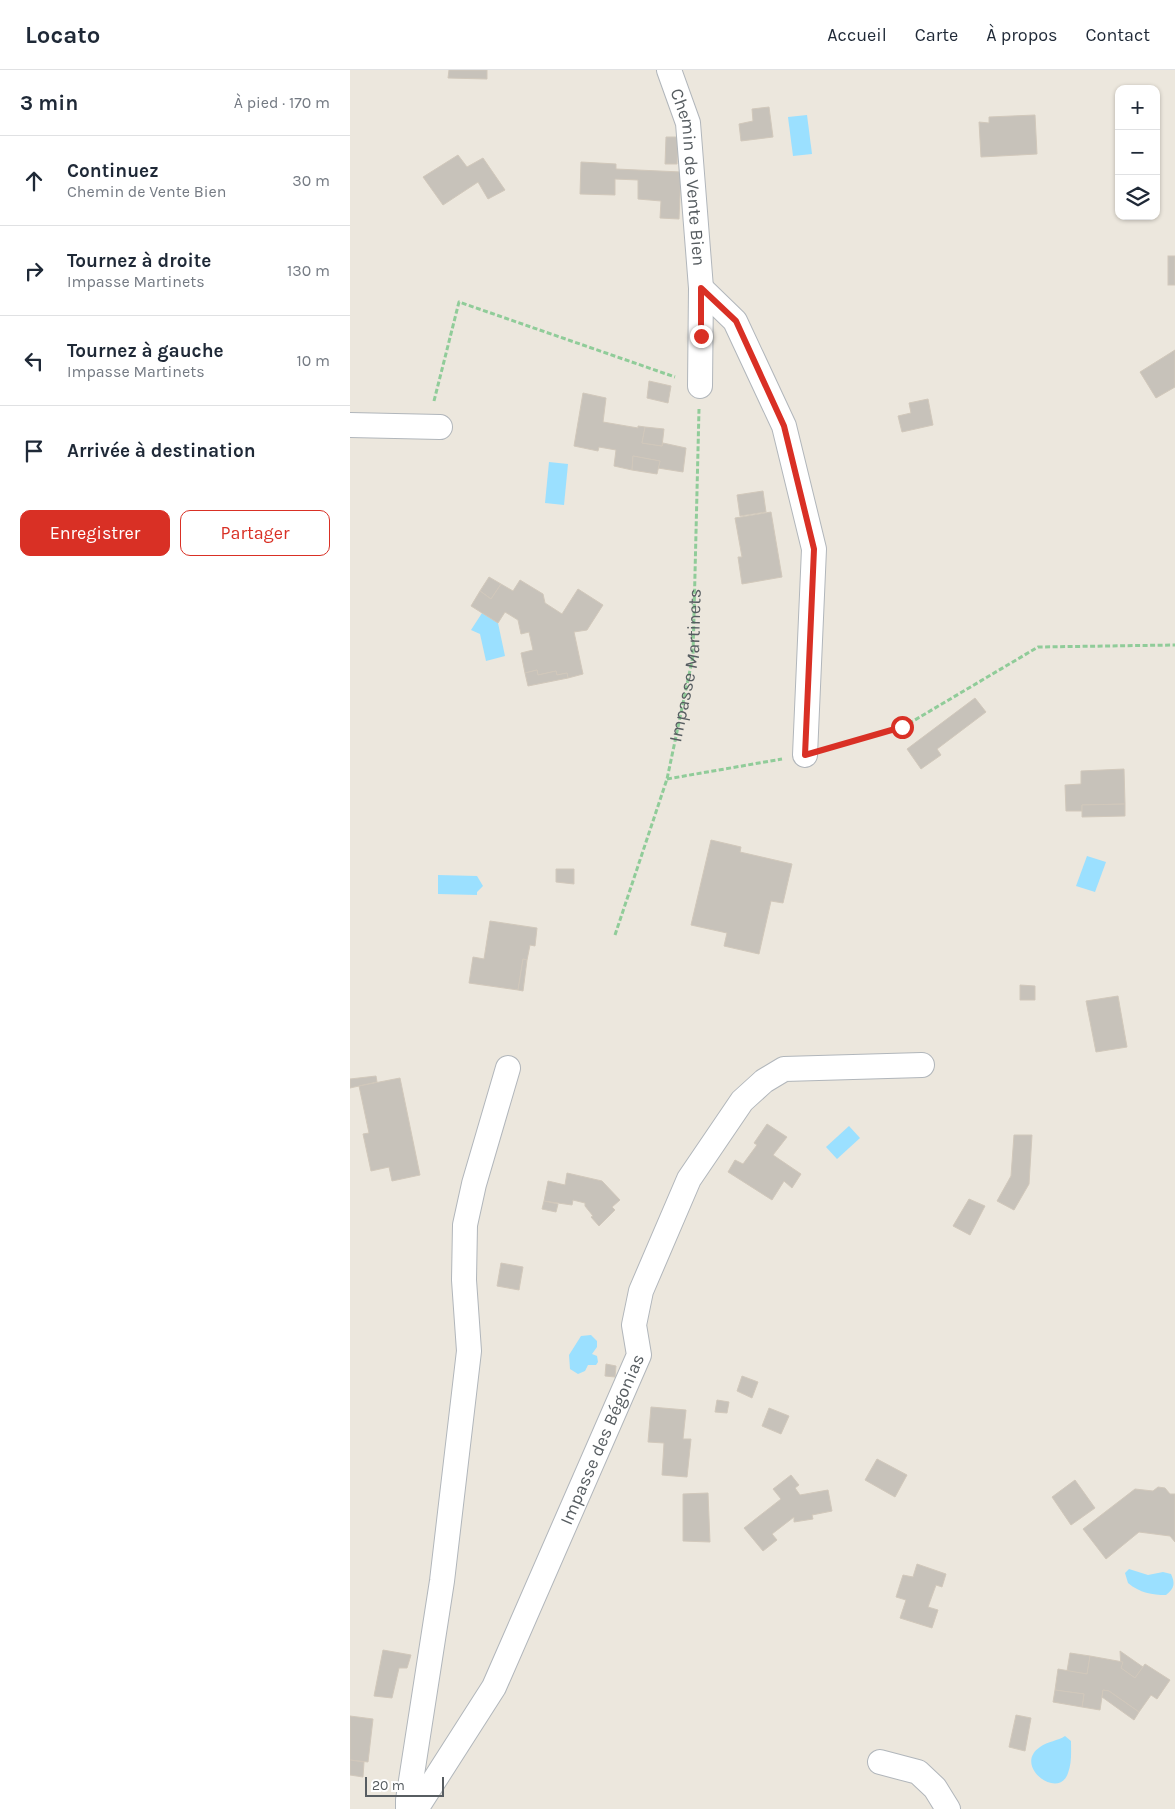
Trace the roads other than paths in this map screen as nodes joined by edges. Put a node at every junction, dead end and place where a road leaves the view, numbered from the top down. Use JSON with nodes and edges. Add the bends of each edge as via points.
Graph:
{"nodes":[{"id":1,"x":669,"y":70,"type":"edge"},
{"id":2,"x":701,"y":288,"type":"junction"},
{"id":3,"x":700,"y":386,"type":"road end"},
{"id":4,"x":350,"y":424,"type":"edge"},
{"id":5,"x":434,"y":427,"type":"road end"},
{"id":6,"x":805,"y":755,"type":"road end"},
{"id":7,"x":922,"y":1064,"type":"dead end"},
{"id":8,"x":508,"y":1068,"type":"dead end"},
{"id":9,"x":880,"y":1762,"type":"dead end"},
{"id":10,"x":408,"y":1809,"type":"edge"},
{"id":11,"x":416,"y":1809,"type":"edge"},
{"id":12,"x":948,"y":1809,"type":"edge"}],
"edges":[{"from":1,"to":2,"type":"street","name":"Chemin de Vente Bien","via":[[688,123]]},
{"from":2,"to":3,"type":"street"},
{"from":2,"to":6,"type":"street","via":[[736,321],[784,426],[814,549]]},
{"from":4,"to":5,"type":"street"},
{"from":7,"to":11,"type":"street","name":"Impasse des Bégonias","via":[[784,1069],[764,1081],[742,1101],[689,1179],[641,1291],[634,1325],[640,1355],[494,1687]]},
{"from":8,"to":10,"type":"street","via":[[465,1225],[464,1280],[469,1351],[442,1581]]},
{"from":9,"to":12,"type":"street","via":[[918,1772],[935,1788]]}]}
